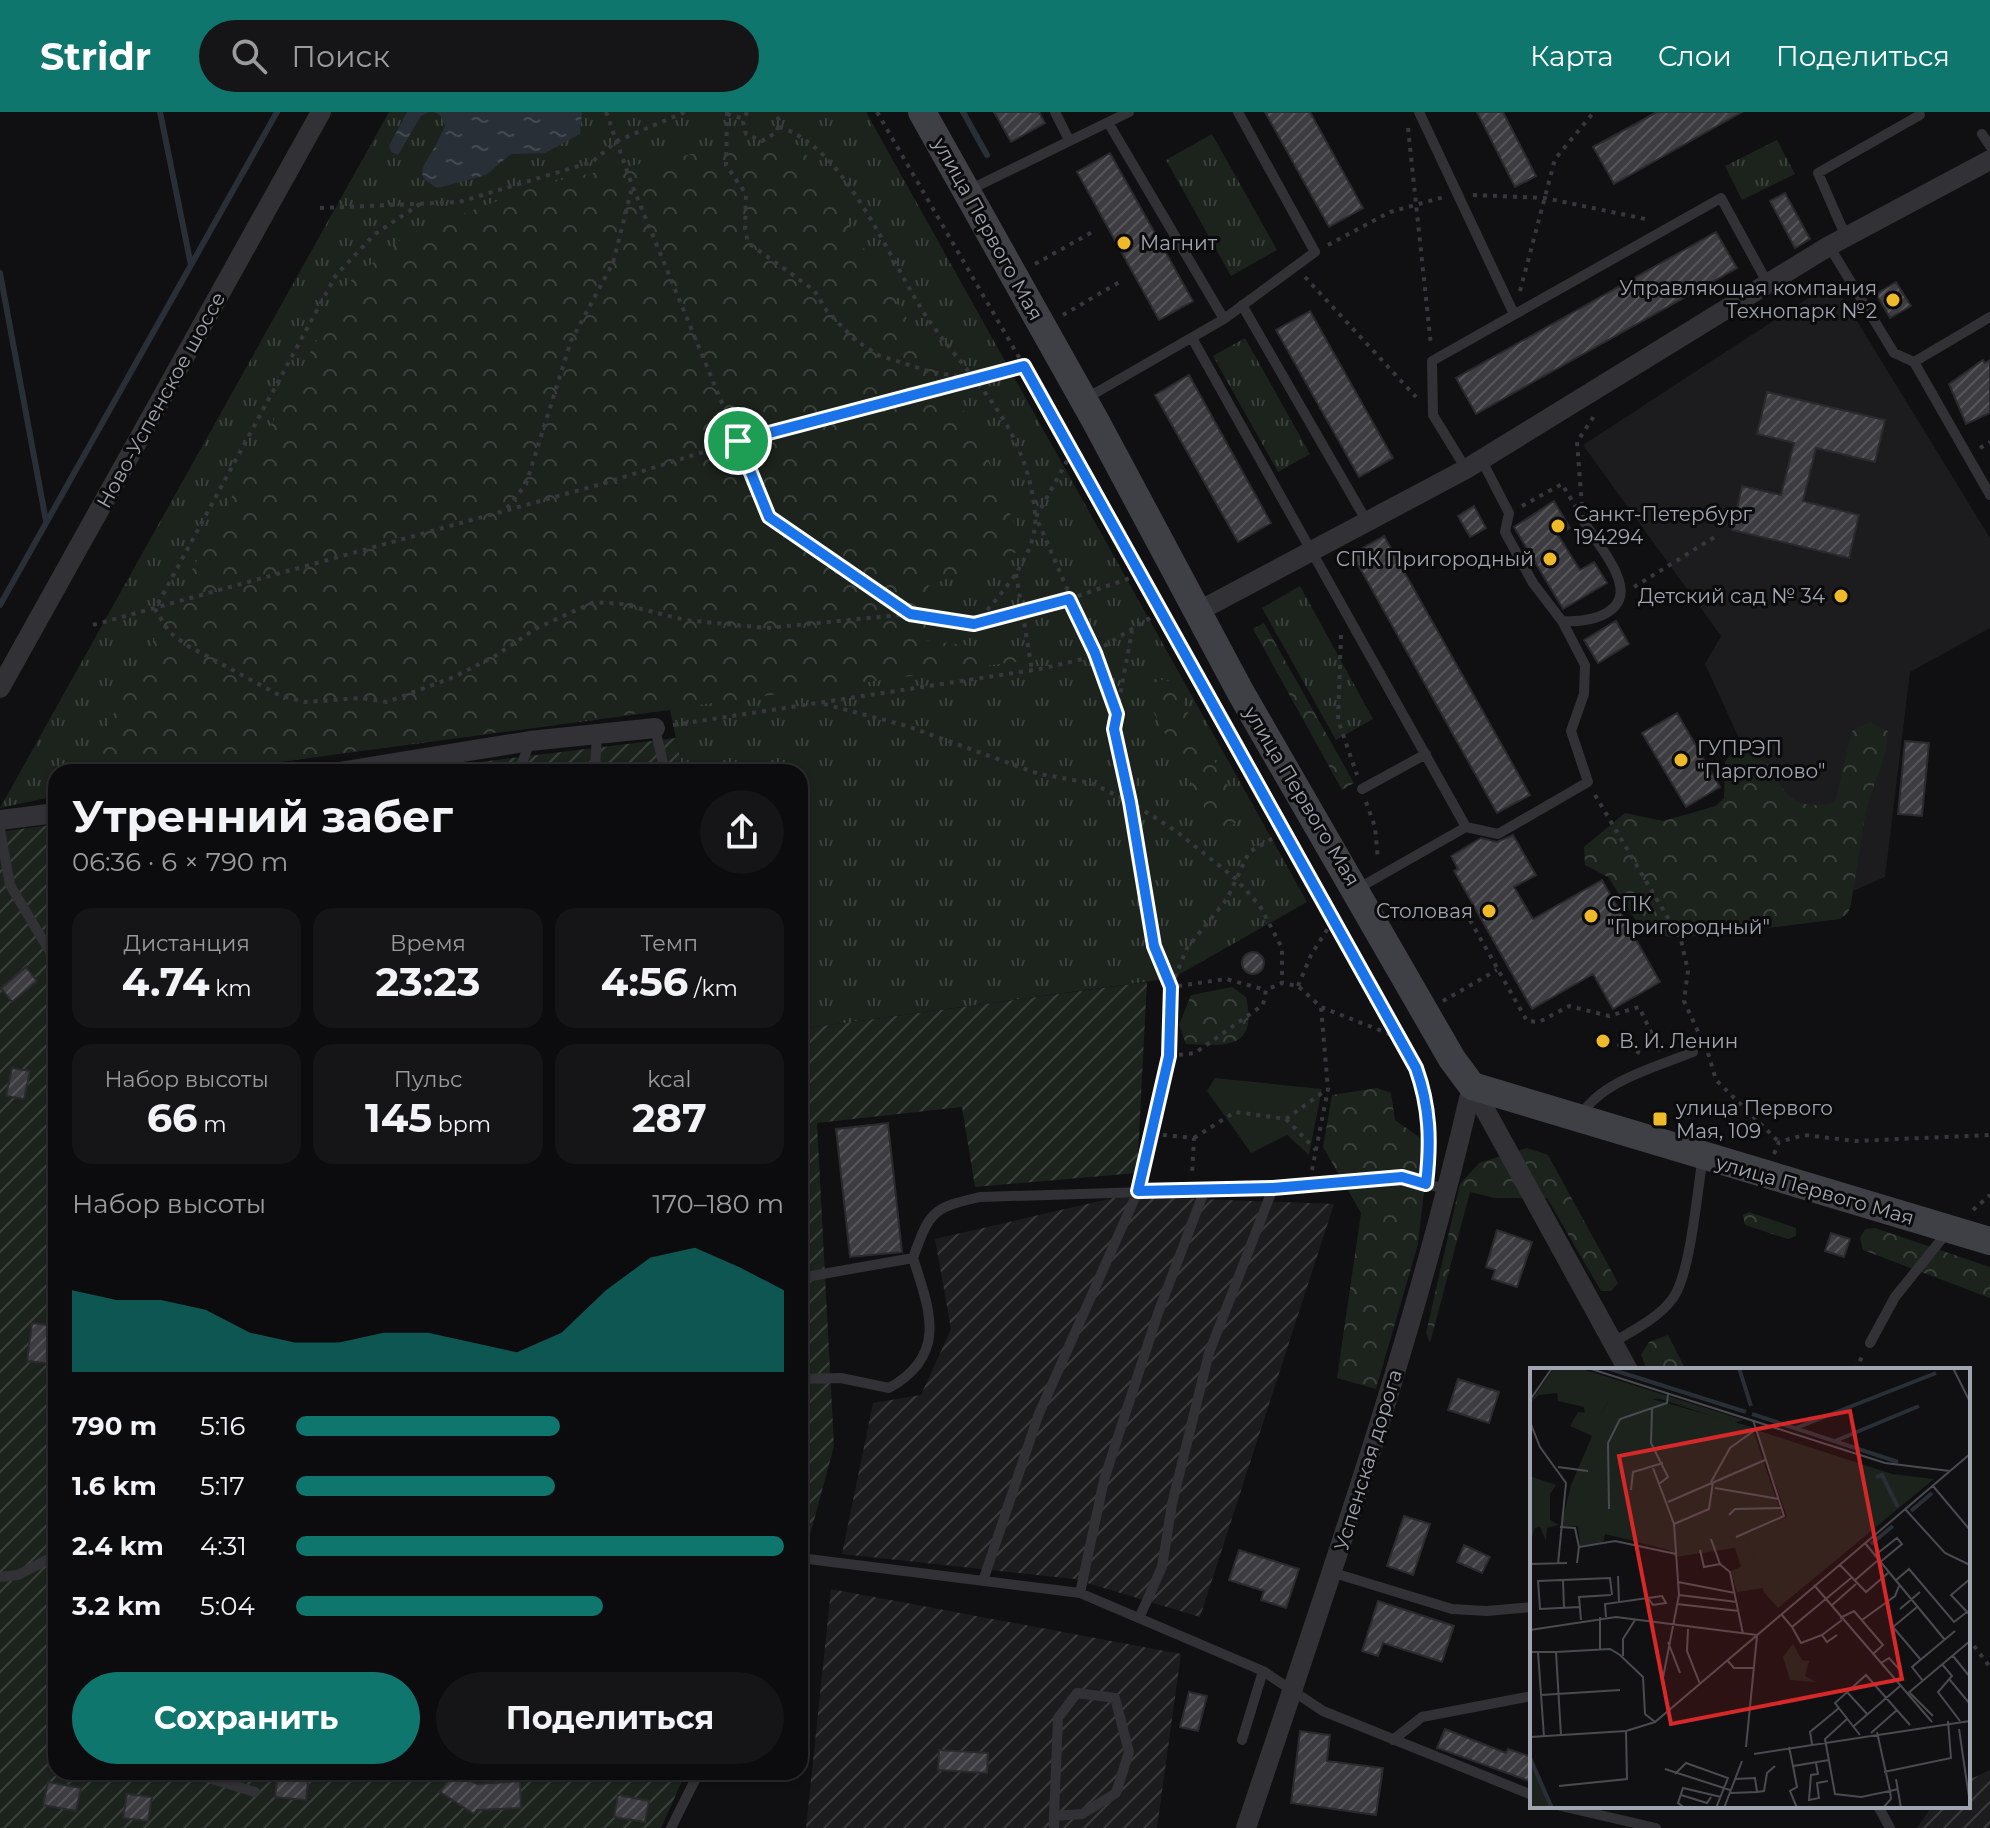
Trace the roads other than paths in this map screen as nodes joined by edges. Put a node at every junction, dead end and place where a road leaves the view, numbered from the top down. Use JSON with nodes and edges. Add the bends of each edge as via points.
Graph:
{"nodes":[{"id":1,"x":321,"y":112,"type":"edge"},
{"id":2,"x":922,"y":112,"type":"edge"},
{"id":3,"x":1055,"y":112,"type":"edge"},
{"id":4,"x":1238,"y":112,"type":"edge"},
{"id":5,"x":1419,"y":112,"type":"edge"},
{"id":6,"x":1126,"y":113,"type":"edge"},
{"id":7,"x":1920,"y":115,"type":"dead end"},
{"id":8,"x":1109,"y":124,"type":"junction"},
{"id":9,"x":1982,"y":134,"type":"dead end"},
{"id":10,"x":1069,"y":140,"type":"junction"},
{"id":11,"x":1990,"y":146,"type":"edge"},
{"id":12,"x":1990,"y":160,"type":"edge"},
{"id":13,"x":966,"y":191,"type":"junction"},
{"id":14,"x":1838,"y":242,"type":"junction"},
{"id":15,"x":1768,"y":284,"type":"junction"},
{"id":16,"x":1242,"y":305,"type":"junction"},
{"id":17,"x":1514,"y":314,"type":"junction"},
{"id":18,"x":1990,"y":317,"type":"edge"},
{"id":19,"x":1224,"y":319,"type":"junction"},
{"id":20,"x":1192,"y":338,"type":"junction"},
{"id":21,"x":1914,"y":362,"type":"junction"},
{"id":22,"x":1083,"y":400,"type":"junction"},
{"id":23,"x":1473,"y":464,"type":"junction"},
{"id":24,"x":1990,"y":495,"type":"edge"},
{"id":25,"x":1366,"y":520,"type":"junction"},
{"id":26,"x":1583,"y":520,"type":"road end"},
{"id":27,"x":1310,"y":549,"type":"junction"},
{"id":28,"x":1197,"y":612,"type":"junction"},
{"id":29,"x":1562,"y":621,"type":"junction"},
{"id":30,"x":0,"y":688,"type":"edge"},
{"id":31,"x":655,"y":728,"type":"joint"},
{"id":32,"x":597,"y":734,"type":"junction"},
{"id":33,"x":530,"y":741,"type":"junction"},
{"id":34,"x":1426,"y":754,"type":"junction"},
{"id":35,"x":388,"y":764,"type":"edge"},
{"id":36,"x":522,"y":764,"type":"edge"},
{"id":37,"x":595,"y":764,"type":"edge"},
{"id":38,"x":663,"y":764,"type":"edge"},
{"id":39,"x":1362,"y":789,"type":"road end"},
{"id":40,"x":48,"y":814,"type":"edge"},
{"id":41,"x":0,"y":820,"type":"edge"},
{"id":42,"x":1466,"y":827,"type":"junction"},
{"id":43,"x":0,"y":830,"type":"edge"},
{"id":44,"x":1368,"y":883,"type":"junction"},
{"id":45,"x":48,"y":949,"type":"edge"},
{"id":46,"x":1693,"y":1052,"type":"dead end"},
{"id":47,"x":1472,"y":1086,"type":"junction"},
{"id":48,"x":1578,"y":1120,"type":"junction"},
{"id":49,"x":1703,"y":1157,"type":"junction"},
{"id":50,"x":1273,"y":1188,"type":"junction"},
{"id":51,"x":1205,"y":1189,"type":"junction"},
{"id":52,"x":1448,"y":1190,"type":"junction"},
{"id":53,"x":1138,"y":1191,"type":"junction"},
{"id":54,"x":1950,"y":1229,"type":"junction"},
{"id":55,"x":1990,"y":1241,"type":"edge"},
{"id":56,"x":913,"y":1258,"type":"junction"},
{"id":57,"x":808,"y":1277,"type":"edge"},
{"id":58,"x":1612,"y":1343,"type":"junction"},
{"id":59,"x":1870,"y":1343,"type":"dead end"},
{"id":60,"x":1627,"y":1368,"type":"edge"},
{"id":61,"x":808,"y":1379,"type":"edge"},
{"id":62,"x":48,"y":1559,"type":"edge"},
{"id":63,"x":808,"y":1559,"type":"edge"},
{"id":64,"x":1334,"y":1573,"type":"junction"},
{"id":65,"x":0,"y":1577,"type":"edge"},
{"id":66,"x":983,"y":1581,"type":"junction"},
{"id":67,"x":1080,"y":1593,"type":"junction"},
{"id":68,"x":1530,"y":1607,"type":"edge"},
{"id":69,"x":1140,"y":1616,"type":"junction"},
{"id":70,"x":1263,"y":1671,"type":"junction"},
{"id":71,"x":1292,"y":1691,"type":"junction"},
{"id":72,"x":1530,"y":1696,"type":"edge"},
{"id":73,"x":1242,"y":1740,"type":"dead end"},
{"id":74,"x":1393,"y":1740,"type":"junction"},
{"id":75,"x":215,"y":1780,"type":"edge"},
{"id":76,"x":695,"y":1780,"type":"edge"},
{"id":77,"x":255,"y":1792,"type":"dead end"},
{"id":78,"x":1530,"y":1794,"type":"edge"},
{"id":79,"x":1570,"y":1808,"type":"edge"},
{"id":80,"x":1879,"y":1808,"type":"edge"},
{"id":81,"x":1054,"y":1816,"type":"junction"},
{"id":82,"x":671,"y":1828,"type":"edge"},
{"id":83,"x":1054,"y":1828,"type":"edge"},
{"id":84,"x":1246,"y":1828,"type":"edge"},
{"id":85,"x":1656,"y":1828,"type":"edge"},
{"id":86,"x":1890,"y":1828,"type":"edge"}],
"edges":[{"from":1,"to":30,"type":"street","name":"Ново-Успенское шоссе"},
{"from":2,"to":13,"type":"street","name":"улица Первого Мая"},
{"from":3,"to":10,"type":"lane"},
{"from":4,"to":16,"type":"lane","via":[[1315,252]]},
{"from":5,"to":17,"type":"lane"},
{"from":6,"to":8,"type":"lane"},
{"from":7,"to":14,"type":"lane","via":[[1818,173]]},
{"from":8,"to":10,"type":"lane"},
{"from":8,"to":19,"type":"lane"},
{"from":9,"to":11,"type":"lane"},
{"from":10,"to":13,"type":"lane"},
{"from":12,"to":14,"type":"street"},
{"from":13,"to":22,"type":"street","name":"улица Первого Мая"},
{"from":14,"to":15,"type":"street"},
{"from":14,"to":21,"type":"lane","via":[[1894,353]]},
{"from":15,"to":17,"type":"lane","via":[[1721,198]]},
{"from":15,"to":23,"type":"street"},
{"from":16,"to":19,"type":"lane"},
{"from":16,"to":25,"type":"lane"},
{"from":17,"to":23,"type":"lane","via":[[1432,361],[1433,415]]},
{"from":18,"to":21,"type":"lane"},
{"from":19,"to":20,"type":"lane"},
{"from":20,"to":22,"type":"lane"},
{"from":20,"to":27,"type":"lane"},
{"from":21,"to":24,"type":"lane"},
{"from":22,"to":28,"type":"street","name":"улица Первого Мая"},
{"from":23,"to":25,"type":"street"},
{"from":23,"to":29,"type":"lane","via":[[1509,513],[1505,532]]},
{"from":25,"to":27,"type":"street"},
{"from":26,"to":29,"type":"lane","via":[[1620,583],[1618,596],[1608,614],[1584,623]]},
{"from":27,"to":28,"type":"street"},
{"from":27,"to":34,"type":"lane"},
{"from":28,"to":44,"type":"street","name":"улица Первого Мая"},
{"from":29,"to":42,"type":"lane","via":[[1585,665],[1584,694],[1571,731],[1588,782],[1498,834]]},
{"from":31,"to":32,"type":"street"},
{"from":31,"to":38,"type":"lane"},
{"from":32,"to":33,"type":"street"},
{"from":32,"to":37,"type":"lane"},
{"from":33,"to":35,"type":"street"},
{"from":33,"to":36,"type":"lane"},
{"from":34,"to":39,"type":"lane"},
{"from":34,"to":42,"type":"lane"},
{"from":40,"to":41,"type":"street"},
{"from":42,"to":44,"type":"lane"},
{"from":43,"to":45,"type":"lane","via":[[10,885]]},
{"from":44,"to":47,"type":"street","name":"улица Первого Мая","via":[[1452,1059]]},
{"from":46,"to":48,"type":"lane","via":[[1609,1089]]},
{"from":47,"to":48,"type":"street","name":"улица Первого Мая"},
{"from":47,"to":52,"type":"street","name":"Успенская дорога"},
{"from":47,"to":58,"type":"street"},
{"from":48,"to":49,"type":"street","name":"улица Первого Мая"},
{"from":49,"to":54,"type":"street","name":"улица Первого Мая"},
{"from":49,"to":58,"type":"lane","via":[[1684,1269],[1673,1298]]},
{"from":50,"to":51,"type":"lane"},
{"from":50,"to":52,"type":"lane","via":[[1402,1177]]},
{"from":50,"to":69,"type":"lane","via":[[1209,1353],[1162,1567]]},
{"from":51,"to":53,"type":"lane"},
{"from":51,"to":67,"type":"lane","via":[[1104,1480]]},
{"from":52,"to":64,"type":"street","name":"Успенская дорога"},
{"from":53,"to":56,"type":"lane","via":[[980,1197],[942,1206],[925,1225]]},
{"from":53,"to":66,"type":"lane","via":[[1038,1416]]},
{"from":54,"to":55,"type":"street","name":"улица Первого Мая"},
{"from":54,"to":59,"type":"lane","via":[[1895,1297]]},
{"from":56,"to":57,"type":"lane"},
{"from":56,"to":61,"type":"lane","via":[[929,1307],[930,1338],[913,1375],[889,1388],[841,1378]]},
{"from":58,"to":60,"type":"street"},
{"from":62,"to":65,"type":"lane","via":[[18,1575]]},
{"from":63,"to":66,"type":"lane"},
{"from":64,"to":68,"type":"lane","via":[[1452,1609]]},
{"from":64,"to":71,"type":"street","name":"Успенская дорога"},
{"from":66,"to":67,"type":"lane"},
{"from":67,"to":69,"type":"lane"},
{"from":69,"to":70,"type":"lane"},
{"from":70,"to":71,"type":"lane"},
{"from":70,"to":73,"type":"lane"},
{"from":71,"to":74,"type":"lane","via":[[1323,1711]]},
{"from":71,"to":84,"type":"street","name":"Успенская дорога"},
{"from":72,"to":74,"type":"lane","via":[[1422,1717]]},
{"from":74,"to":78,"type":"lane"},
{"from":75,"to":77,"type":"lane"},
{"from":76,"to":82,"type":"lane"},
{"from":79,"to":85,"type":"lane"},
{"from":80,"to":86,"type":"lane"},
{"from":81,"to":81,"type":"lane","via":[[1058,1718],[1077,1693],[1115,1698],[1129,1752],[1116,1793],[1082,1814]]},
{"from":81,"to":83,"type":"lane"}]}
